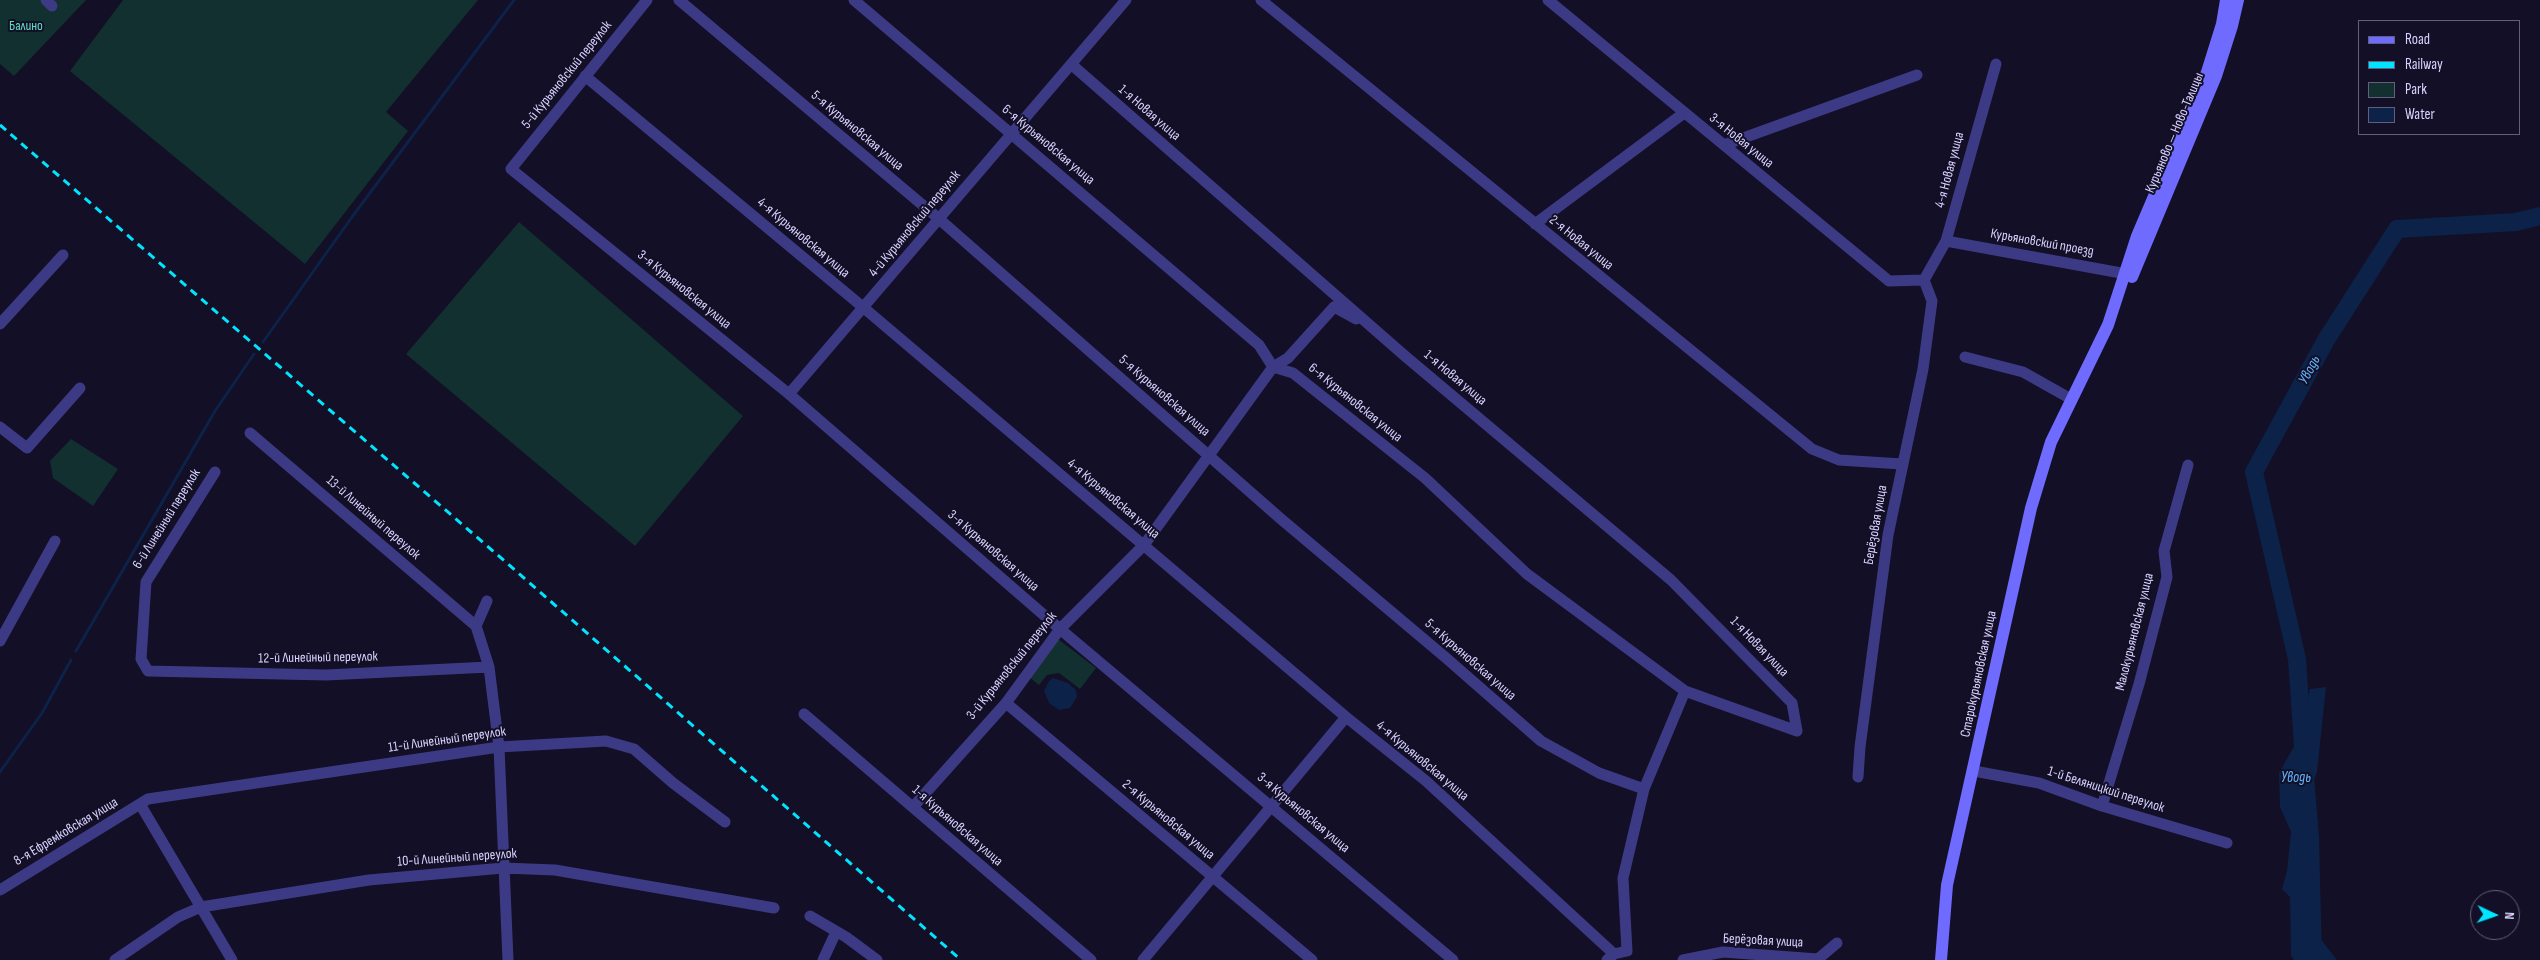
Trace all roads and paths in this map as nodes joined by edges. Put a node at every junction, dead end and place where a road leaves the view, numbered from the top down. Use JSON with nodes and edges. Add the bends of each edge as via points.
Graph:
{"nodes":[{"id":1,"x":647,"y":0,"type":"edge"},
{"id":2,"x":679,"y":0,"type":"edge"},
{"id":3,"x":854,"y":0,"type":"edge"},
{"id":4,"x":1126,"y":0,"type":"edge"},
{"id":5,"x":1261,"y":0,"type":"edge"},
{"id":6,"x":1548,"y":0,"type":"edge"},
{"id":7,"x":2226,"y":0,"type":"edge"},
{"id":8,"x":2238,"y":0,"type":"edge"},
{"id":9,"x":1996,"y":64,"type":"dead end"},
{"id":10,"x":1067,"y":69,"type":"junction"},
{"id":11,"x":1917,"y":75,"type":"dead end"},
{"id":12,"x":585,"y":76,"type":"junction"},
{"id":13,"x":1684,"y":113,"type":"junction"},
{"id":14,"x":1012,"y":134,"type":"junction"},
{"id":15,"x":1724,"y":146,"type":"junction"},
{"id":16,"x":511,"y":169,"type":"joint"},
{"id":17,"x":938,"y":218,"type":"junction"},
{"id":18,"x":1535,"y":224,"type":"junction"},
{"id":19,"x":2137,"y":236,"type":"joint"},
{"id":20,"x":1946,"y":241,"type":"junction"},
{"id":21,"x":63,"y":255,"type":"dead end"},
{"id":22,"x":2129,"y":274,"type":"junction"},
{"id":23,"x":1924,"y":280,"type":"junction"},
{"id":24,"x":864,"y":308,"type":"junction"},
{"id":25,"x":0,"y":324,"type":"edge"},
{"id":26,"x":1376,"y":330,"type":"junction"},
{"id":27,"x":1965,"y":357,"type":"dead end"},
{"id":28,"x":1273,"y":367,"type":"junction"},
{"id":29,"x":80,"y":388,"type":"dead end"},
{"id":30,"x":789,"y":394,"type":"junction"},
{"id":31,"x":2071,"y":399,"type":"junction"},
{"id":32,"x":0,"y":427,"type":"edge"},
{"id":33,"x":250,"y":433,"type":"dead end"},
{"id":34,"x":1210,"y":456,"type":"junction"},
{"id":35,"x":1902,"y":464,"type":"junction"},
{"id":36,"x":2188,"y":465,"type":"dead end"},
{"id":37,"x":215,"y":472,"type":"dead end"},
{"id":38,"x":55,"y":542,"type":"dead end"},
{"id":39,"x":1144,"y":545,"type":"junction"},
{"id":40,"x":487,"y":600,"type":"dead end"},
{"id":41,"x":476,"y":626,"type":"junction"},
{"id":42,"x":1060,"y":628,"type":"junction"},
{"id":43,"x":0,"y":641,"type":"edge"},
{"id":44,"x":489,"y":667,"type":"junction"},
{"id":45,"x":148,"y":671,"type":"joint"},
{"id":46,"x":1686,"y":691,"type":"junction"},
{"id":47,"x":1006,"y":703,"type":"junction"},
{"id":48,"x":804,"y":714,"type":"dead end"},
{"id":49,"x":1346,"y":717,"type":"junction"},
{"id":50,"x":1797,"y":731,"type":"joint"},
{"id":51,"x":499,"y":747,"type":"junction"},
{"id":52,"x":1974,"y":771,"type":"junction"},
{"id":53,"x":1858,"y":777,"type":"dead end"},
{"id":54,"x":1644,"y":789,"type":"junction"},
{"id":55,"x":144,"y":802,"type":"junction"},
{"id":56,"x":1271,"y":806,"type":"junction"},
{"id":57,"x":2102,"y":806,"type":"junction"},
{"id":58,"x":913,"y":807,"type":"junction"},
{"id":59,"x":725,"y":822,"type":"dead end"},
{"id":60,"x":2227,"y":843,"type":"dead end"},
{"id":61,"x":503,"y":868,"type":"junction"},
{"id":62,"x":1213,"y":877,"type":"junction"},
{"id":63,"x":0,"y":890,"type":"edge"},
{"id":64,"x":201,"y":907,"type":"junction"},
{"id":65,"x":774,"y":908,"type":"dead end"},
{"id":66,"x":810,"y":916,"type":"dead end"},
{"id":67,"x":836,"y":932,"type":"junction"},
{"id":68,"x":1837,"y":943,"type":"dead end"},
{"id":69,"x":1610,"y":957,"type":"edge"},
{"id":70,"x":115,"y":960,"type":"edge"},
{"id":71,"x":232,"y":960,"type":"edge"},
{"id":72,"x":508,"y":960,"type":"edge"},
{"id":73,"x":823,"y":960,"type":"edge"},
{"id":74,"x":877,"y":960,"type":"edge"},
{"id":75,"x":1090,"y":960,"type":"edge"},
{"id":76,"x":1143,"y":960,"type":"edge"},
{"id":77,"x":1312,"y":960,"type":"edge"},
{"id":78,"x":1453,"y":960,"type":"edge"},
{"id":79,"x":1683,"y":960,"type":"edge"},
{"id":80,"x":1941,"y":960,"type":"edge"}],
"edges":[{"from":1,"to":12,"type":"street","name":"5-й Курьяновский переулок"},
{"from":2,"to":17,"type":"street","name":"5-я Курьяновская улица"},
{"from":3,"to":14,"type":"street","name":"6-я Курьяновская улица"},
{"from":4,"to":10,"type":"street","name":"4-й Курьяновский переулок"},
{"from":5,"to":18,"type":"street","name":"2-я Новая улица"},
{"from":6,"to":13,"type":"street","name":"3-я Новая улица"},
{"from":7,"to":19,"type":"main road","name":"Курьяново — Ново-Талицы","via":[[2206,72]]},
{"from":8,"to":22,"type":"main road","name":"Курьяново — Ново-Талицы","via":[[2216,76]]},
{"from":9,"to":20,"type":"street","name":"4-я Новая улица"},
{"from":10,"to":14,"type":"street","name":"4-й Курьяновский переулок"},
{"from":10,"to":26,"type":"street","name":"1-я Новая улица"},
{"from":11,"to":15,"type":"street"},
{"from":12,"to":16,"type":"street","name":"5-й Курьяновский переулок"},
{"from":12,"to":24,"type":"street","name":"4-я Курьяновская улица"},
{"from":13,"to":15,"type":"street","name":"3-я Новая улица"},
{"from":13,"to":18,"type":"street"},
{"from":14,"to":17,"type":"street","name":"4-й Курьяновский переулок"},
{"from":14,"to":28,"type":"street","name":"6-я Курьяновская улица","via":[[1259,345]]},
{"from":15,"to":23,"type":"street","name":"3-я Новая улица","via":[[1889,281]]},
{"from":16,"to":30,"type":"street","name":"3-я Курьяновская улица"},
{"from":17,"to":24,"type":"street","name":"4-й Курьяновский переулок"},
{"from":17,"to":34,"type":"street","name":"5-я Курьяновская улица"},
{"from":18,"to":35,"type":"street","name":"2-я Новая улица","via":[[1812,450],[1839,460]]},
{"from":19,"to":22,"type":"main road","name":"Старокурьяновская улица"},
{"from":20,"to":22,"type":"street","name":"Курьяновский проезд"},
{"from":20,"to":23,"type":"street","name":"4-я Новая улица"},
{"from":21,"to":25,"type":"street"},
{"from":22,"to":31,"type":"main road","name":"Старокурьяновская улица"},
{"from":23,"to":35,"type":"street","name":"Берёзовая улица","via":[[1932,301],[1923,368]]},
{"from":24,"to":30,"type":"street","name":"4-й Курьяновский переулок"},
{"from":24,"to":39,"type":"street","name":"4-я Курьяновская улица"},
{"from":26,"to":28,"type":"street","name":"3-й Курьяновский переулок","via":[[1334,307],[1288,358]]},
{"from":26,"to":50,"type":"street","name":"1-я Новая улица","via":[[1671,580],[1792,703]]},
{"from":27,"to":31,"type":"street","via":[[2023,372]]},
{"from":28,"to":34,"type":"street","name":"3-й Курьяновский переулок"},
{"from":28,"to":46,"type":"street","name":"6-я Курьяновская улица","via":[[1293,372],[1425,478],[1527,574]]},
{"from":29,"to":32,"type":"street","via":[[27,448]]},
{"from":30,"to":42,"type":"street","name":"3-я Курьяновская улица"},
{"from":31,"to":52,"type":"main road","name":"Старокурьяновская улица","via":[[2052,442],[2031,508]]},
{"from":33,"to":41,"type":"street","name":"13-й Линейный переулок"},
{"from":34,"to":39,"type":"street","name":"3-й Курьяновский переулок"},
{"from":34,"to":54,"type":"street","name":"5-я Курьяновская улица","via":[[1540,741],[1599,773]]},
{"from":35,"to":53,"type":"street","name":"Берёзовая улица","via":[[1887,545]]},
{"from":36,"to":57,"type":"street","name":"Малокурьяновская улица","via":[[2164,551],[2166,577]]},
{"from":37,"to":45,"type":"street","name":"6-й Линейный переулок","via":[[146,582],[141,659]]},
{"from":38,"to":43,"type":"street"},
{"from":39,"to":42,"type":"street","name":"3-й Курьяновский переулок"},
{"from":39,"to":49,"type":"street","name":"4-я Курьяновская улица"},
{"from":40,"to":41,"type":"street"},
{"from":41,"to":44,"type":"street"},
{"from":42,"to":47,"type":"street","name":"3-й Курьяновский переулок"},
{"from":42,"to":56,"type":"street","name":"3-я Курьяновская улица"},
{"from":44,"to":45,"type":"street","name":"12-й Линейный переулок","via":[[326,675]]},
{"from":44,"to":51,"type":"street"},
{"from":46,"to":50,"type":"street","name":"6-я Курьяновская улица"},
{"from":46,"to":54,"type":"street"},
{"from":47,"to":58,"type":"street","name":"3-й Курьяновский переулок"},
{"from":47,"to":62,"type":"street","name":"2-я Курьяновская улица"},
{"from":48,"to":58,"type":"street","name":"1-я Курьяновская улица"},
{"from":49,"to":56,"type":"street"},
{"from":49,"to":69,"type":"street","name":"4-я Курьяновская улица","via":[[1426,781]]},
{"from":51,"to":55,"type":"street","name":"11-й Линейный переулок"},
{"from":51,"to":59,"type":"street","name":"11-й Линейный переулок","via":[[606,741],[634,749]]},
{"from":51,"to":61,"type":"street"},
{"from":52,"to":57,"type":"street","name":"1-й Беляницкий переулок","via":[[2039,783]]},
{"from":52,"to":80,"type":"main road","name":"Старокурьяновская улица","via":[[1947,885]]},
{"from":54,"to":69,"type":"street","via":[[1623,878],[1627,951]]},
{"from":55,"to":63,"type":"street","name":"8-я Ефремковская улица"},
{"from":55,"to":64,"type":"street"},
{"from":56,"to":62,"type":"street"},
{"from":56,"to":78,"type":"street","name":"3-я Курьяновская улица"},
{"from":57,"to":60,"type":"street","name":"1-й Беляницкий переулок"},
{"from":58,"to":75,"type":"street","name":"1-я Курьяновская улица"},
{"from":61,"to":64,"type":"street","name":"10-й Линейный переулок","via":[[369,880]]},
{"from":61,"to":65,"type":"street","name":"10-й Линейный переулок","via":[[555,870]]},
{"from":61,"to":72,"type":"street"},
{"from":62,"to":76,"type":"street"},
{"from":62,"to":77,"type":"street","name":"2-я Курьяновская улица"},
{"from":64,"to":70,"type":"street","name":"10-й Линейный переулок","via":[[178,917]]},
{"from":64,"to":71,"type":"street"},
{"from":66,"to":67,"type":"street"},
{"from":67,"to":73,"type":"street"},
{"from":67,"to":74,"type":"street"},
{"from":68,"to":79,"type":"street","name":"Берёзовая улица","via":[[1818,959],[1723,952]]}]}
